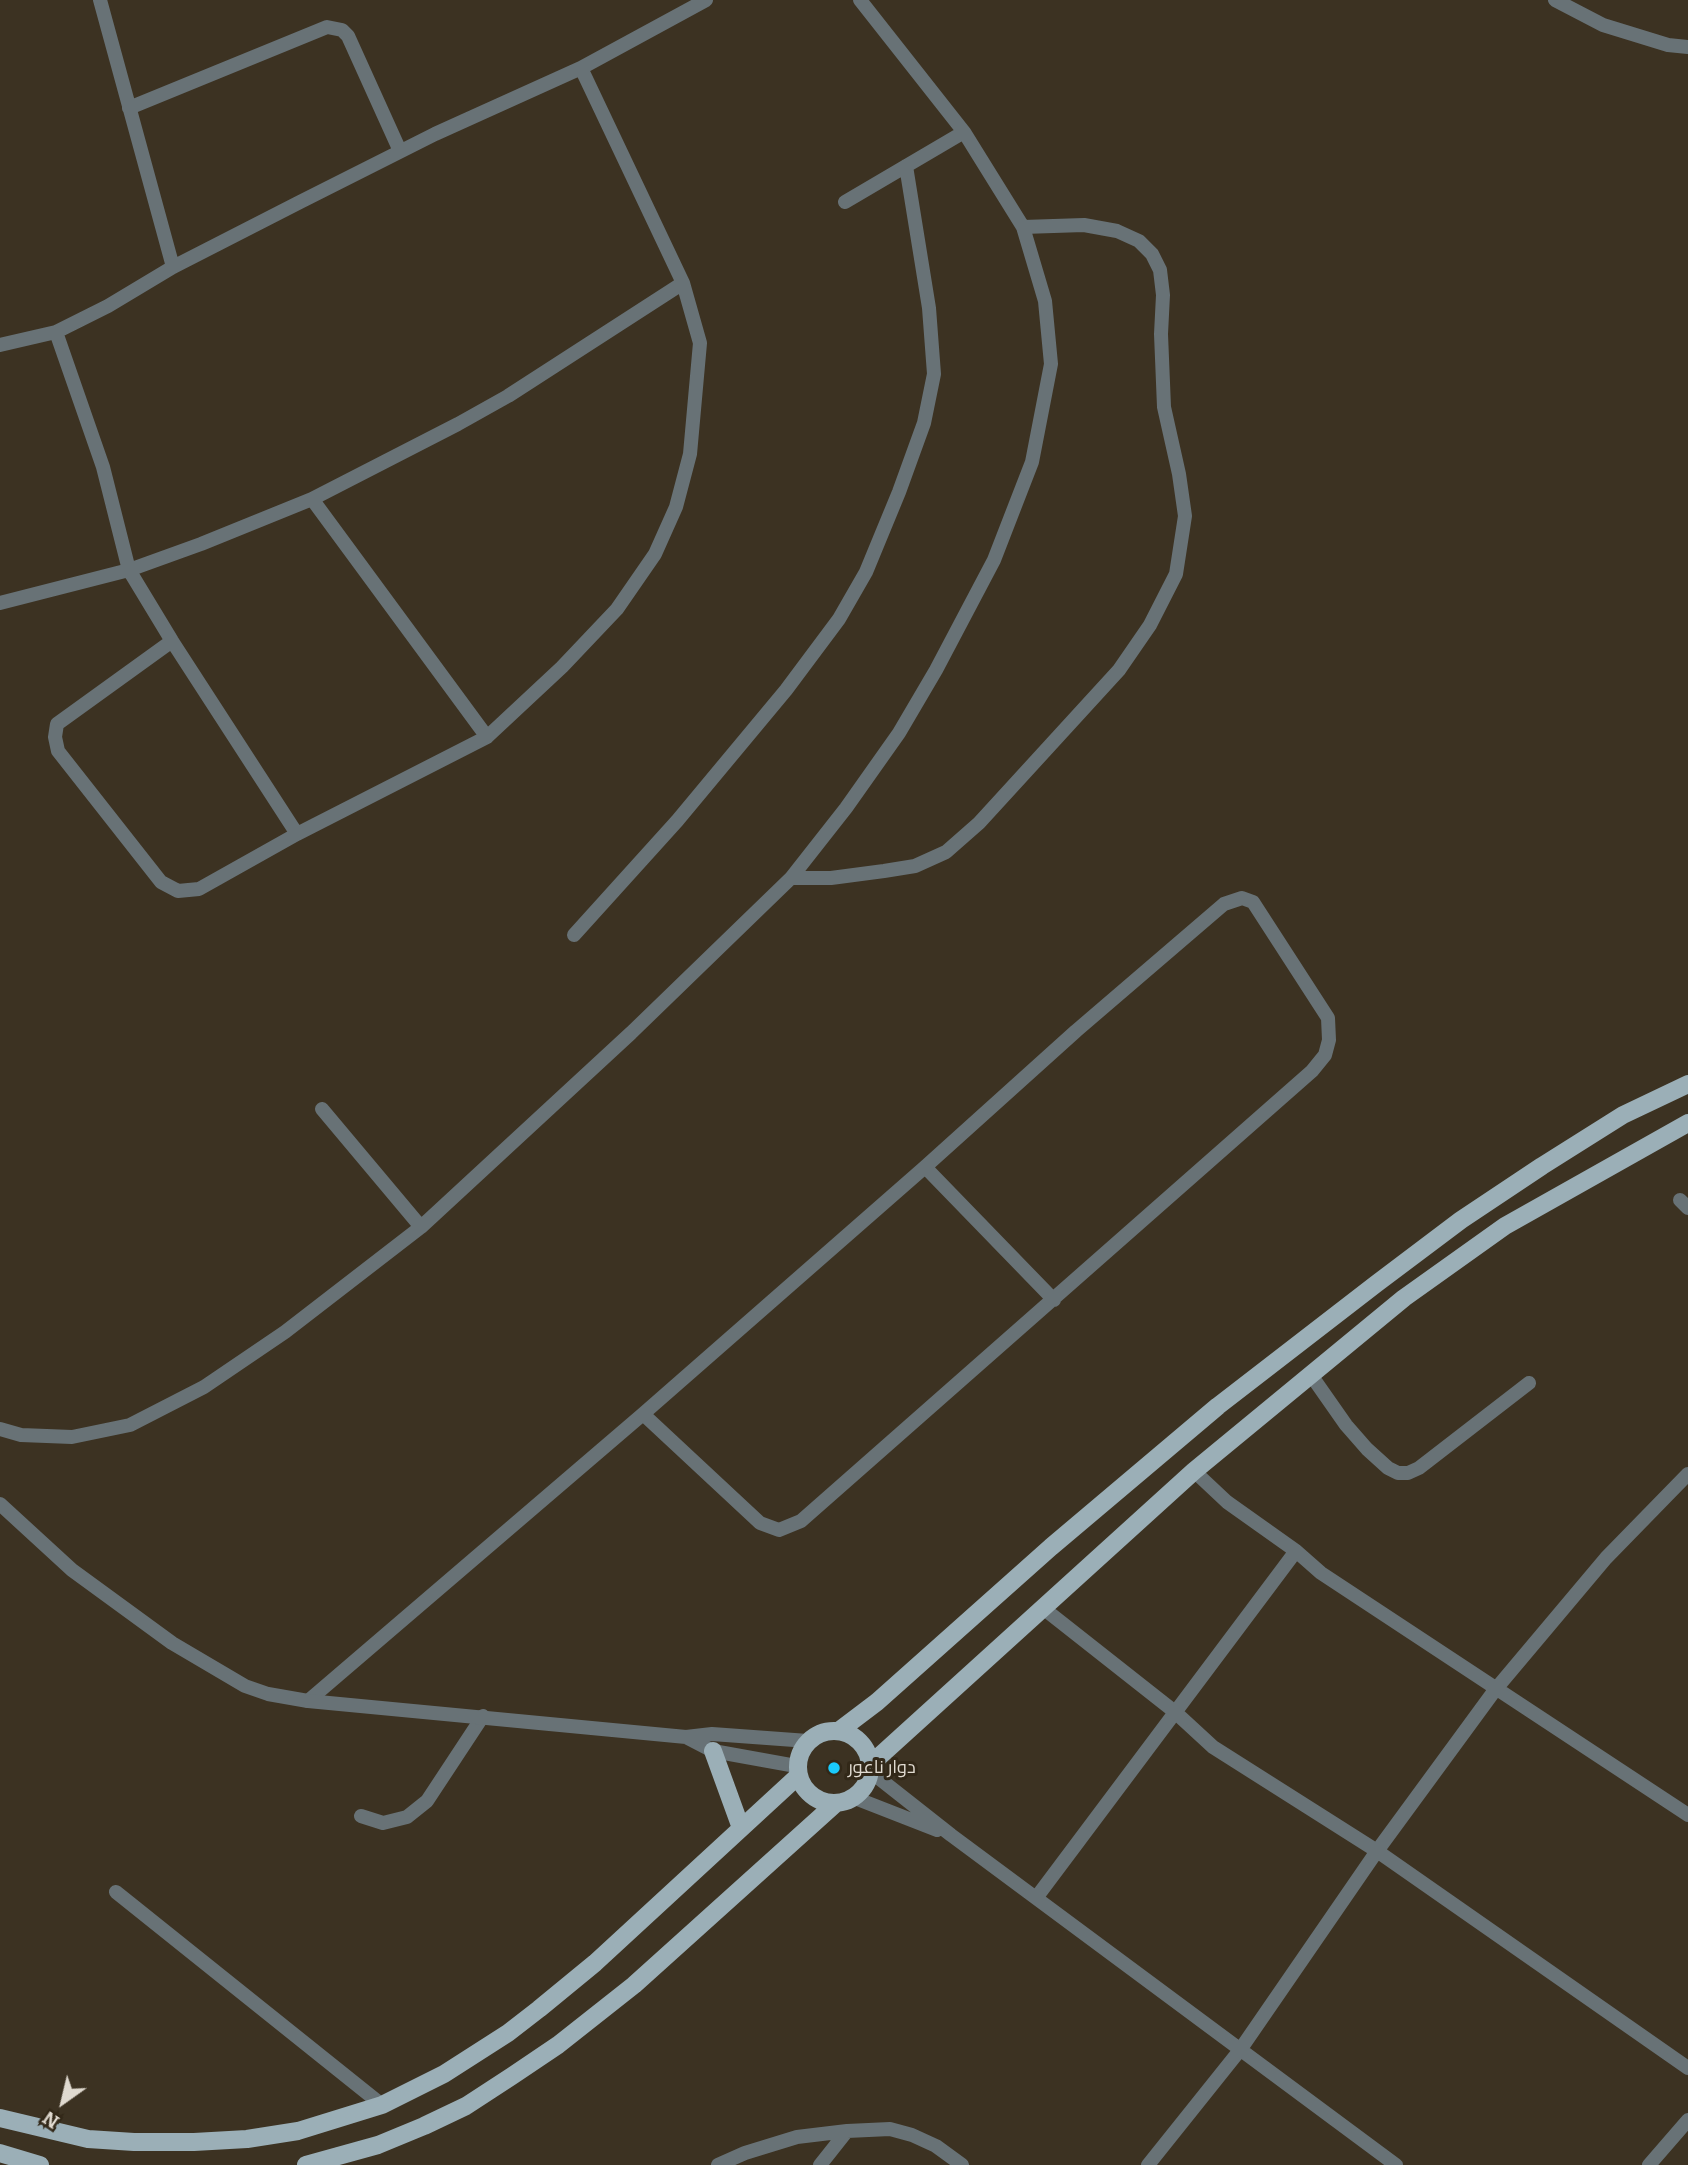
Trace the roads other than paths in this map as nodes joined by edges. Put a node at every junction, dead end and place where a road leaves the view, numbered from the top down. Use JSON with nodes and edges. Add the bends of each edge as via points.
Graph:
{"nodes":[{"id":1,"x":100,"y":0,"type":"edge"},
{"id":2,"x":706,"y":0,"type":"edge"},
{"id":3,"x":860,"y":0,"type":"edge"},
{"id":4,"x":1555,"y":0,"type":"edge"},
{"id":5,"x":1688,"y":47,"type":"edge"},
{"id":6,"x":582,"y":68,"type":"junction"},
{"id":7,"x":130,"y":108,"type":"junction"},
{"id":8,"x":964,"y":132,"type":"junction"},
{"id":9,"x":400,"y":151,"type":"junction"},
{"id":10,"x":906,"y":166,"type":"junction"},
{"id":11,"x":845,"y":202,"type":"dead end"},
{"id":12,"x":1023,"y":228,"type":"junction"},
{"id":13,"x":173,"y":267,"type":"junction"},
{"id":14,"x":683,"y":283,"type":"junction"},
{"id":15,"x":56,"y":332,"type":"junction"},
{"id":16,"x":0,"y":345,"type":"edge"},
{"id":17,"x":312,"y":499,"type":"junction"},
{"id":18,"x":129,"y":570,"type":"junction"},
{"id":19,"x":0,"y":603,"type":"edge"},
{"id":20,"x":172,"y":641,"type":"junction"},
{"id":21,"x":487,"y":737,"type":"junction"},
{"id":22,"x":297,"y":834,"type":"junction"},
{"id":23,"x":791,"y":878,"type":"junction"},
{"id":24,"x":574,"y":935,"type":"dead end"},
{"id":25,"x":1688,"y":1084,"type":"edge"},
{"id":26,"x":322,"y":1109,"type":"dead end"},
{"id":27,"x":1688,"y":1123,"type":"edge"},
{"id":28,"x":925,"y":1167,"type":"junction"},
{"id":29,"x":421,"y":1227,"type":"junction"},
{"id":30,"x":1054,"y":1300,"type":"junction"},
{"id":31,"x":1311,"y":1375,"type":"junction"},
{"id":32,"x":1529,"y":1383,"type":"dead end"},
{"id":33,"x":643,"y":1413,"type":"junction"},
{"id":34,"x":0,"y":1429,"type":"edge"},
{"id":35,"x":1194,"y":1471,"type":"junction"},
{"id":36,"x":1688,"y":1474,"type":"edge"},
{"id":37,"x":0,"y":1504,"type":"edge"},
{"id":38,"x":1296,"y":1551,"type":"junction"},
{"id":39,"x":1043,"y":1608,"type":"junction"},
{"id":40,"x":1495,"y":1690,"type":"junction"},
{"id":41,"x":308,"y":1701,"type":"junction"},
{"id":42,"x":1175,"y":1712,"type":"junction"},
{"id":43,"x":483,"y":1716,"type":"junction"},
{"id":44,"x":841,"y":1730,"type":"junction"},
{"id":45,"x":686,"y":1737,"type":"junction"},
{"id":46,"x":808,"y":1741,"type":"junction"},
{"id":47,"x":713,"y":1751,"type":"junction"},
{"id":48,"x":871,"y":1768,"type":"junction"},
{"id":49,"x":797,"y":1771,"type":"junction"},
{"id":50,"x":855,"y":1797,"type":"junction"},
{"id":51,"x":835,"y":1804,"type":"junction"},
{"id":52,"x":1688,"y":1815,"type":"edge"},
{"id":53,"x":361,"y":1816,"type":"dead end"},
{"id":54,"x":741,"y":1828,"type":"junction"},
{"id":55,"x":951,"y":1835,"type":"junction"},
{"id":56,"x":1377,"y":1851,"type":"junction"},
{"id":57,"x":116,"y":1892,"type":"dead end"},
{"id":58,"x":1036,"y":1898,"type":"junction"},
{"id":59,"x":1240,"y":2050,"type":"junction"},
{"id":60,"x":1688,"y":2068,"type":"edge"},
{"id":61,"x":382,"y":2105,"type":"junction"},
{"id":62,"x":0,"y":2118,"type":"edge"},
{"id":63,"x":1688,"y":2120,"type":"edge"},
{"id":64,"x":847,"y":2131,"type":"junction"},
{"id":65,"x":0,"y":2153,"type":"edge"},
{"id":66,"x":40,"y":2165,"type":"edge"},
{"id":67,"x":306,"y":2165,"type":"edge"},
{"id":68,"x":718,"y":2165,"type":"edge"},
{"id":69,"x":820,"y":2165,"type":"edge"},
{"id":70,"x":962,"y":2165,"type":"edge"},
{"id":71,"x":1148,"y":2165,"type":"edge"},
{"id":72,"x":1396,"y":2165,"type":"edge"},
{"id":73,"x":1649,"y":2165,"type":"edge"}],
"edges":[{"from":1,"to":7,"type":"street"},
{"from":2,"to":6,"type":"street"},
{"from":3,"to":8,"type":"street"},
{"from":4,"to":5,"type":"street","via":[[1603,24]]},
{"from":6,"to":9,"type":"street"},
{"from":6,"to":14,"type":"street"},
{"from":7,"to":9,"type":"street","via":[[327,27],[348,36]]},
{"from":7,"to":13,"type":"street"},
{"from":8,"to":10,"type":"street"},
{"from":8,"to":12,"type":"street"},
{"from":9,"to":13,"type":"street"},
{"from":10,"to":11,"type":"street"},
{"from":10,"to":24,"type":"street","via":[[929,308],[934,373],[924,423],[866,572],[839,619],[786,690]]},
{"from":12,"to":23,"type":"street","via":[[1045,301],[1051,364],[1032,462],[994,560],[936,670],[899,733]]},
{"from":12,"to":23,"type":"street","via":[[1084,225],[1117,231],[1139,241],[1160,270],[1164,407],[1185,516],[1176,574],[1150,625],[1119,670],[979,823],[946,852],[915,866],[831,878]]},
{"from":13,"to":15,"type":"street"},
{"from":14,"to":17,"type":"street","via":[[508,396]]},
{"from":14,"to":21,"type":"street","via":[[700,344],[690,454],[676,507],[655,554],[617,609]]},
{"from":15,"to":16,"type":"street"},
{"from":15,"to":18,"type":"street","via":[[103,467]]},
{"from":17,"to":18,"type":"street"},
{"from":17,"to":21,"type":"street"},
{"from":18,"to":19,"type":"street"},
{"from":18,"to":20,"type":"street"},
{"from":20,"to":22,"type":"street"},
{"from":20,"to":22,"type":"street","via":[[57,724],[58,751],[161,882],[177,891],[199,889]]},
{"from":21,"to":22,"type":"street"},
{"from":23,"to":29,"type":"street"},
{"from":25,"to":44,"type":"main road","via":[[1623,1115],[1553,1158],[1397,1268],[1218,1406]]},
{"from":26,"to":29,"type":"street"},
{"from":27,"to":31,"type":"main road","via":[[1504,1226],[1404,1298]]},
{"from":28,"to":30,"type":"street"},
{"from":28,"to":30,"type":"street","via":[[1224,904],[1242,898],[1253,902],[1328,1018],[1325,1055]]},
{"from":28,"to":33,"type":"street"},
{"from":29,"to":34,"type":"street","via":[[216,1379],[130,1425],[72,1437],[21,1435]]},
{"from":30,"to":33,"type":"street","via":[[801,1521],[779,1530],[760,1523]]},
{"from":31,"to":32,"type":"street","via":[[1367,1449],[1398,1473],[1419,1468]]},
{"from":31,"to":35,"type":"main road"},
{"from":33,"to":41,"type":"street"},
{"from":35,"to":38,"type":"street","via":[[1227,1502]]},
{"from":35,"to":39,"type":"main road"},
{"from":36,"to":40,"type":"street","via":[[1606,1558]]},
{"from":37,"to":41,"type":"street","via":[[72,1570],[172,1643],[245,1686]]},
{"from":38,"to":40,"type":"street","via":[[1321,1573]]},
{"from":38,"to":42,"type":"street"},
{"from":39,"to":42,"type":"street"},
{"from":39,"to":48,"type":"main road"},
{"from":40,"to":52,"type":"street"},
{"from":40,"to":56,"type":"street"},
{"from":41,"to":43,"type":"street"},
{"from":42,"to":56,"type":"street","via":[[1213,1747]]},
{"from":42,"to":58,"type":"street"},
{"from":43,"to":45,"type":"street"},
{"from":43,"to":53,"type":"street","via":[[427,1801],[407,1817],[383,1823]]},
{"from":44,"to":46,"type":"main road","via":[[823,1731]]},
{"from":44,"to":48,"type":"main road","via":[[861,1742]]},
{"from":45,"to":46,"type":"street","via":[[712,1734]]},
{"from":45,"to":47,"type":"street"},
{"from":46,"to":49,"type":"main road","via":[[799,1752]]},
{"from":47,"to":49,"type":"street"},
{"from":47,"to":54,"type":"main road"},
{"from":48,"to":50,"type":"main road","via":[[866,1786]]},
{"from":48,"to":55,"type":"street"},
{"from":49,"to":51,"type":"main road","via":[[805,1791],[819,1801]]},
{"from":49,"to":54,"type":"main road"},
{"from":50,"to":51,"type":"main road"},
{"from":50,"to":55,"type":"street"},
{"from":51,"to":67,"type":"main road","via":[[634,1985],[512,2077],[424,2126],[379,2145]]},
{"from":54,"to":61,"type":"main road","via":[[539,2009],[444,2074]]},
{"from":55,"to":58,"type":"street"},
{"from":56,"to":59,"type":"street"},
{"from":56,"to":60,"type":"street"},
{"from":57,"to":61,"type":"street"},
{"from":58,"to":59,"type":"street"},
{"from":59,"to":71,"type":"street"},
{"from":59,"to":72,"type":"street"},
{"from":61,"to":62,"type":"main road","via":[[298,2131],[194,2142],[88,2139]]},
{"from":63,"to":73,"type":"street"},
{"from":64,"to":68,"type":"street","via":[[797,2137]]},
{"from":64,"to":69,"type":"street"},
{"from":64,"to":70,"type":"street","via":[[890,2129],[912,2135]]},
{"from":65,"to":66,"type":"main road"}]}
